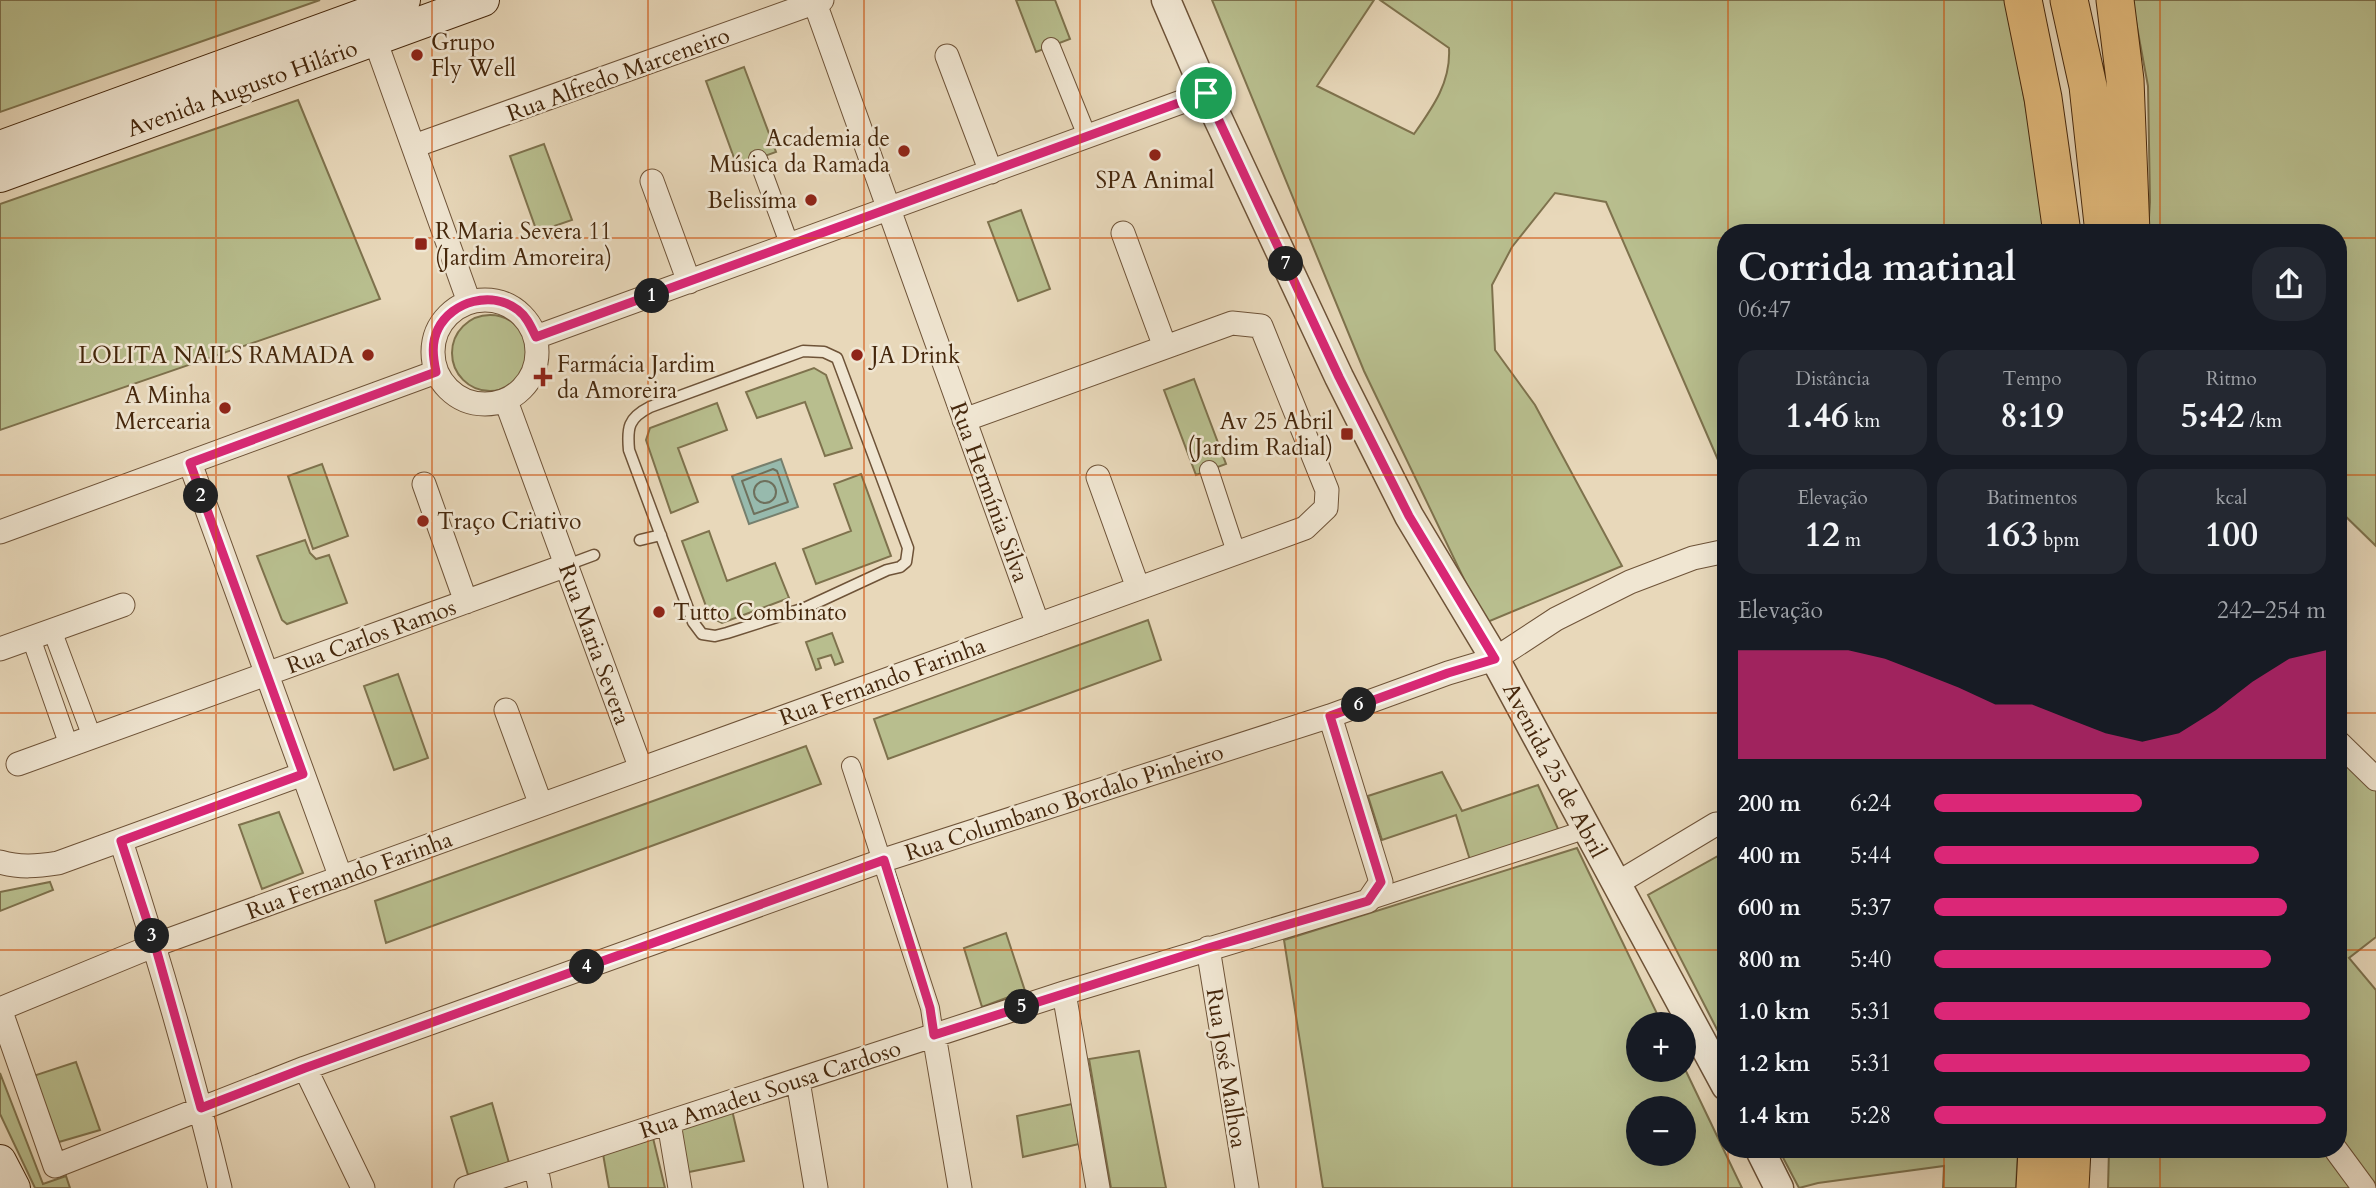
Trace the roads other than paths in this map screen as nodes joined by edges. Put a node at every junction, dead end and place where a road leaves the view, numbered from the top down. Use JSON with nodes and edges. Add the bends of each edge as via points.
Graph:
{"nodes":[{"id":1,"x":404,"y":0,"type":"edge"},
{"id":2,"x":483,"y":0,"type":"edge"},
{"id":3,"x":1166,"y":0,"type":"edge"},
{"id":4,"x":2023,"y":0,"type":"edge"},
{"id":5,"x":2040,"y":0,"type":"edge"},
{"id":6,"x":2070,"y":0,"type":"edge"},
{"id":7,"x":2115,"y":0,"type":"edge"},
{"id":8,"x":819,"y":1,"type":"edge"},
{"id":9,"x":375,"y":40,"type":"junction"},
{"id":10,"x":1051,"y":47,"type":"dead end"},
{"id":11,"x":947,"y":56,"type":"dead end"},
{"id":12,"x":1206,"y":93,"type":"junction"},
{"id":13,"x":1087,"y":136,"type":"junction"},
{"id":14,"x":414,"y":146,"type":"junction"},
{"id":15,"x":0,"y":147,"type":"edge"},
{"id":16,"x":758,"y":159,"type":"dead end"},
{"id":17,"x":990,"y":172,"type":"junction"},
{"id":18,"x":0,"y":176,"type":"edge"},
{"id":19,"x":652,"y":181,"type":"dead end"},
{"id":20,"x":890,"y":210,"type":"junction"},
{"id":21,"x":2061,"y":224,"type":"edge"},
{"id":22,"x":2074,"y":224,"type":"edge"},
{"id":23,"x":2103,"y":224,"type":"edge"},
{"id":24,"x":2131,"y":224,"type":"edge"},
{"id":25,"x":1123,"y":233,"type":"dead end"},
{"id":26,"x":790,"y":246,"type":"junction"},
{"id":27,"x":689,"y":282,"type":"junction"},
{"id":28,"x":469,"y":302,"type":"junction"},
{"id":29,"x":536,"y":337,"type":"junction"},
{"id":30,"x":1165,"y":347,"type":"junction"},
{"id":31,"x":436,"y":372,"type":"junction"},
{"id":32,"x":506,"y":401,"type":"junction"},
{"id":33,"x":964,"y":420,"type":"junction"},
{"id":34,"x":190,"y":463,"type":"junction"},
{"id":35,"x":1209,"y":470,"type":"dead end"},
{"id":36,"x":1098,"y":477,"type":"dead end"},
{"id":37,"x":424,"y":484,"type":"dead end"},
{"id":38,"x":0,"y":531,"type":"edge"},
{"id":39,"x":661,"y":535,"type":"junction"},
{"id":40,"x":640,"y":540,"type":"dead end"},
{"id":41,"x":1236,"y":552,"type":"junction"},
{"id":42,"x":1717,"y":553,"type":"edge"},
{"id":43,"x":594,"y":555,"type":"dead end"},
{"id":44,"x":567,"y":565,"type":"junction"},
{"id":45,"x":1138,"y":588,"type":"junction"},
{"id":46,"x":466,"y":602,"type":"junction"},
{"id":47,"x":124,"y":605,"type":"dead end"},
{"id":48,"x":1038,"y":625,"type":"junction"},
{"id":49,"x":42,"y":634,"type":"junction"},
{"id":50,"x":0,"y":649,"type":"edge"},
{"id":51,"x":1495,"y":659,"type":"junction"},
{"id":52,"x":267,"y":674,"type":"junction"},
{"id":53,"x":506,"y":710,"type":"dead end"},
{"id":54,"x":1330,"y":716,"type":"junction"},
{"id":55,"x":92,"y":737,"type":"junction"},
{"id":56,"x":69,"y":746,"type":"junction"},
{"id":57,"x":2347,"y":751,"type":"edge"},
{"id":58,"x":18,"y":764,"type":"dead end"},
{"id":59,"x":851,"y":766,"type":"dead end"},
{"id":60,"x":641,"y":769,"type":"junction"},
{"id":61,"x":303,"y":774,"type":"junction"},
{"id":62,"x":2376,"y":779,"type":"edge"},
{"id":63,"x":541,"y":805,"type":"junction"},
{"id":64,"x":1717,"y":824,"type":"edge"},
{"id":65,"x":1587,"y":829,"type":"junction"},
{"id":66,"x":121,"y":841,"type":"junction"},
{"id":67,"x":884,"y":860,"type":"junction"},
{"id":68,"x":0,"y":862,"type":"edge"},
{"id":69,"x":341,"y":878,"type":"junction"},
{"id":70,"x":1616,"y":884,"type":"junction"},
{"id":71,"x":1368,"y":901,"type":"junction"},
{"id":72,"x":155,"y":945,"type":"junction"},
{"id":73,"x":1208,"y":948,"type":"junction"},
{"id":74,"x":1064,"y":993,"type":"junction"},
{"id":75,"x":934,"y":1035,"type":"junction"},
{"id":76,"x":305,"y":1068,"type":"junction"},
{"id":77,"x":1717,"y":1069,"type":"edge"},
{"id":78,"x":798,"y":1081,"type":"junction"},
{"id":79,"x":201,"y":1108,"type":"junction"},
{"id":80,"x":668,"y":1123,"type":"junction"},
{"id":81,"x":1764,"y":1158,"type":"edge"},
{"id":82,"x":2037,"y":1158,"type":"edge"},
{"id":83,"x":2072,"y":1158,"type":"edge"},
{"id":84,"x":2342,"y":1158,"type":"edge"},
{"id":85,"x":0,"y":1161,"type":"edge"},
{"id":86,"x":538,"y":1177,"type":"edge"},
{"id":87,"x":14,"y":1188,"type":"edge"},
{"id":88,"x":220,"y":1188,"type":"edge"},
{"id":89,"x":363,"y":1188,"type":"edge"},
{"id":90,"x":466,"y":1188,"type":"edge"},
{"id":91,"x":680,"y":1188,"type":"edge"},
{"id":92,"x":817,"y":1188,"type":"edge"},
{"id":93,"x":961,"y":1188,"type":"edge"},
{"id":94,"x":1098,"y":1188,"type":"edge"},
{"id":95,"x":1247,"y":1188,"type":"edge"},
{"id":96,"x":1779,"y":1188,"type":"edge"},
{"id":97,"x":2035,"y":1188,"type":"edge"},
{"id":98,"x":2070,"y":1188,"type":"edge"},
{"id":99,"x":2364,"y":1188,"type":"edge"}],
"edges":[{"from":1,"to":15,"type":"main road","name":"Avenida Augusto Hilário"},
{"from":2,"to":9,"type":"main road","name":"Avenida Augusto Hilário"},
{"from":3,"to":12,"type":"street","name":"Avenida 25 de Abril"},
{"from":4,"to":21,"type":"highway"},
{"from":5,"to":22,"type":"highway","via":[[2062,107]]},
{"from":6,"to":23,"type":"highway","via":[[2088,86]]},
{"from":7,"to":24,"type":"highway","via":[[2125,80]]},
{"from":8,"to":14,"type":"street","name":"Rua Alfredo Marceneiro"},
{"from":8,"to":20,"type":"street","name":"Rua Hermínia Silva"},
{"from":9,"to":14,"type":"street"},
{"from":9,"to":18,"type":"main road","name":"Avenida Augusto Hilário"},
{"from":10,"to":13,"type":"street"},
{"from":11,"to":17,"type":"street"},
{"from":12,"to":13,"type":"street"},
{"from":12,"to":51,"type":"street","name":"Avenida 25 de Abril","via":[[1409,516]]},
{"from":13,"to":17,"type":"street"},
{"from":14,"to":28,"type":"street"},
{"from":16,"to":26,"type":"street"},
{"from":17,"to":20,"type":"street"},
{"from":19,"to":27,"type":"street"},
{"from":20,"to":26,"type":"street"},
{"from":20,"to":33,"type":"street","name":"Rua Hermínia Silva"},
{"from":25,"to":30,"type":"street"},
{"from":26,"to":27,"type":"street"},
{"from":27,"to":29,"type":"street"},
{"from":28,"to":29,"type":"street","via":[[502,302],[529,322]]},
{"from":28,"to":31,"type":"street","via":[[451,313],[438,330],[433,351]]},
{"from":29,"to":32,"type":"street","via":[[536,368],[519,393]]},
{"from":30,"to":33,"type":"street","name":"Rua Fernando Farinha"},
{"from":30,"to":41,"type":"street","name":"Rua Fernando Farinha","via":[[1232,323],[1262,326],[1327,490],[1326,508],[1305,528]]},
{"from":31,"to":32,"type":"street","via":[[457,397],[490,405]]},
{"from":31,"to":34,"type":"street"},
{"from":32,"to":44,"type":"street","name":"Rua Maria Severa"},
{"from":33,"to":48,"type":"street","name":"Rua Hermínia Silva"},
{"from":34,"to":38,"type":"street"},
{"from":34,"to":52,"type":"street"},
{"from":35,"to":41,"type":"street"},
{"from":36,"to":45,"type":"street"},
{"from":37,"to":46,"type":"street"},
{"from":39,"to":39,"type":"lane","via":[[629,450],[627,430],[638,413],[803,351],[837,358],[908,548],[906,562],[805,608],[715,636],[702,634],[693,622]]},
{"from":39,"to":40,"type":"lane"},
{"from":41,"to":45,"type":"street","name":"Rua Fernando Farinha"},
{"from":42,"to":51,"type":"street","name":"Rua Columbano Bordalo Pinheiro","via":[[1630,582],[1556,619]]},
{"from":43,"to":44,"type":"lane"},
{"from":44,"to":46,"type":"street","name":"Rua Carlos Ramos"},
{"from":44,"to":60,"type":"street","name":"Rua Maria Severa"},
{"from":45,"to":48,"type":"street","name":"Rua Fernando Farinha"},
{"from":46,"to":52,"type":"street","name":"Rua Carlos Ramos"},
{"from":47,"to":49,"type":"street"},
{"from":48,"to":60,"type":"street","name":"Rua Fernando Farinha"},
{"from":49,"to":50,"type":"street"},
{"from":49,"to":55,"type":"street"},
{"from":49,"to":56,"type":"street"},
{"from":51,"to":54,"type":"street","name":"Rua Columbano Bordalo Pinheiro"},
{"from":51,"to":65,"type":"street","name":"Avenida 25 de Abril"},
{"from":52,"to":55,"type":"street","name":"Rua Carlos Ramos"},
{"from":52,"to":61,"type":"street"},
{"from":53,"to":63,"type":"street"},
{"from":54,"to":67,"type":"street","name":"Rua Columbano Bordalo Pinheiro"},
{"from":54,"to":71,"type":"street","via":[[1381,882]]},
{"from":55,"to":56,"type":"street","name":"Rua Carlos Ramos"},
{"from":56,"to":58,"type":"street","name":"Rua Carlos Ramos"},
{"from":57,"to":62,"type":"street"},
{"from":59,"to":67,"type":"street"},
{"from":60,"to":63,"type":"street","name":"Rua Fernando Farinha"},
{"from":61,"to":66,"type":"street"},
{"from":61,"to":69,"type":"street"},
{"from":63,"to":69,"type":"street","name":"Rua Fernando Farinha"},
{"from":64,"to":70,"type":"street"},
{"from":65,"to":70,"type":"street","name":"Avenida 25 de Abril"},
{"from":65,"to":71,"type":"street"},
{"from":66,"to":68,"type":"street","via":[[35,867]]},
{"from":66,"to":72,"type":"street"},
{"from":67,"to":75,"type":"street","via":[[930,1008]]},
{"from":67,"to":76,"type":"street","name":"Rua Columbano Bordalo Pinheiro"},
{"from":69,"to":72,"type":"street","name":"Rua Fernando Farinha"},
{"from":70,"to":77,"type":"street","name":"Avenida 25 de Abril"},
{"from":71,"to":73,"type":"street","name":"Rua Amadeu Sousa Cardoso"},
{"from":72,"to":79,"type":"street"},
{"from":72,"to":79,"type":"street","name":"Rua Fernando Farinha","via":[[0,1009],[54,1166]]},
{"from":73,"to":74,"type":"street","name":"Rua Amadeu Sousa Cardoso"},
{"from":73,"to":95,"type":"street","name":"Rua José Malhoa"},
{"from":74,"to":75,"type":"street","name":"Rua Amadeu Sousa Cardoso"},
{"from":74,"to":94,"type":"street"},
{"from":75,"to":78,"type":"street","name":"Rua Amadeu Sousa Cardoso"},
{"from":75,"to":93,"type":"street"},
{"from":76,"to":79,"type":"street","name":"Rua Columbano Bordalo Pinheiro"},
{"from":76,"to":89,"type":"street"},
{"from":78,"to":80,"type":"street","name":"Rua Amadeu Sousa Cardoso"},
{"from":78,"to":92,"type":"street"},
{"from":79,"to":88,"type":"street"},
{"from":80,"to":86,"type":"street","name":"Rua Amadeu Sousa Cardoso"},
{"from":80,"to":91,"type":"street"},
{"from":81,"to":96,"type":"street"},
{"from":82,"to":97,"type":"highway"},
{"from":83,"to":98,"type":"highway"},
{"from":84,"to":99,"type":"street"},
{"from":85,"to":87,"type":"main road"},
{"from":86,"to":90,"type":"street","name":"Rua Amadeu Sousa Cardoso"}]}
